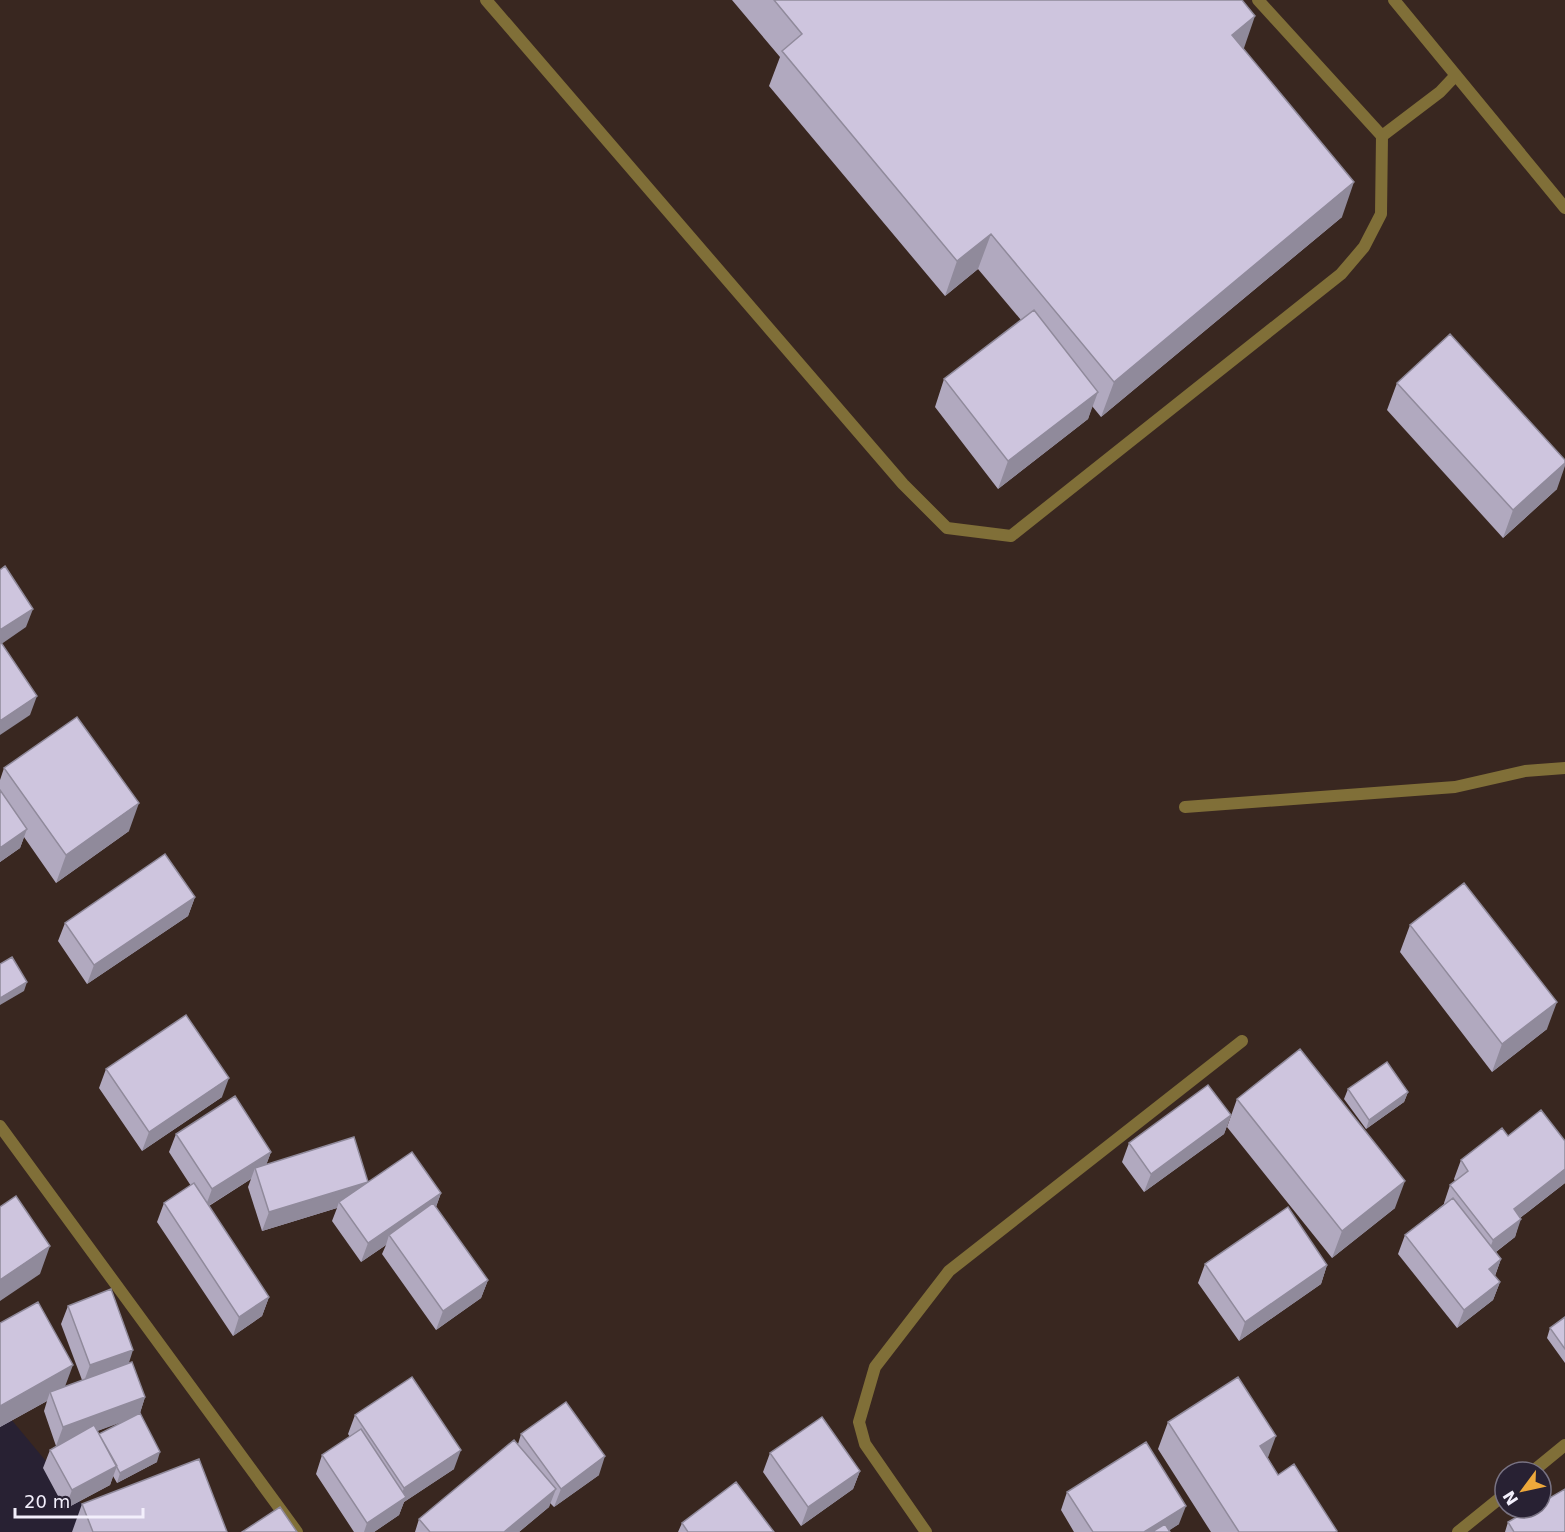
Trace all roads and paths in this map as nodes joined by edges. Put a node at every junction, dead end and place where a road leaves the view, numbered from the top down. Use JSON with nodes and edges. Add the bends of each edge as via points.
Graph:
{"nodes":[{"id":1,"x":486,"y":0,"type":"edge"},
{"id":2,"x":1258,"y":0,"type":"edge"},
{"id":3,"x":1394,"y":0,"type":"edge"},
{"id":4,"x":1456,"y":75,"type":"junction"},
{"id":5,"x":1382,"y":136,"type":"junction"},
{"id":6,"x":1565,"y":208,"type":"edge"},
{"id":7,"x":1565,"y":768,"type":"edge"},
{"id":8,"x":1185,"y":807,"type":"dead end"},
{"id":9,"x":1242,"y":1041,"type":"dead end"},
{"id":10,"x":0,"y":1126,"type":"edge"},
{"id":11,"x":1565,"y":1445,"type":"edge"},
{"id":12,"x":1547,"y":1460,"type":"edge"},
{"id":13,"x":1493,"y":1504,"type":"edge"},
{"id":14,"x":297,"y":1532,"type":"edge"},
{"id":15,"x":926,"y":1532,"type":"edge"},
{"id":16,"x":1458,"y":1532,"type":"edge"}],
"edges":[{"from":1,"to":5,"type":"street","via":[[895,475],[947,528],[1011,536],[1341,274],[1364,247],[1381,214]]},
{"from":2,"to":5,"type":"street"},
{"from":3,"to":4,"type":"street"},
{"from":4,"to":5,"type":"street"},
{"from":4,"to":6,"type":"street"},
{"from":7,"to":8,"type":"street","via":[[1525,771],[1455,788]]},
{"from":9,"to":15,"type":"street","via":[[949,1271],[875,1367],[859,1422],[865,1444]]},
{"from":10,"to":14,"type":"street"},
{"from":11,"to":12,"type":"street"},
{"from":13,"to":16,"type":"street"}]}
